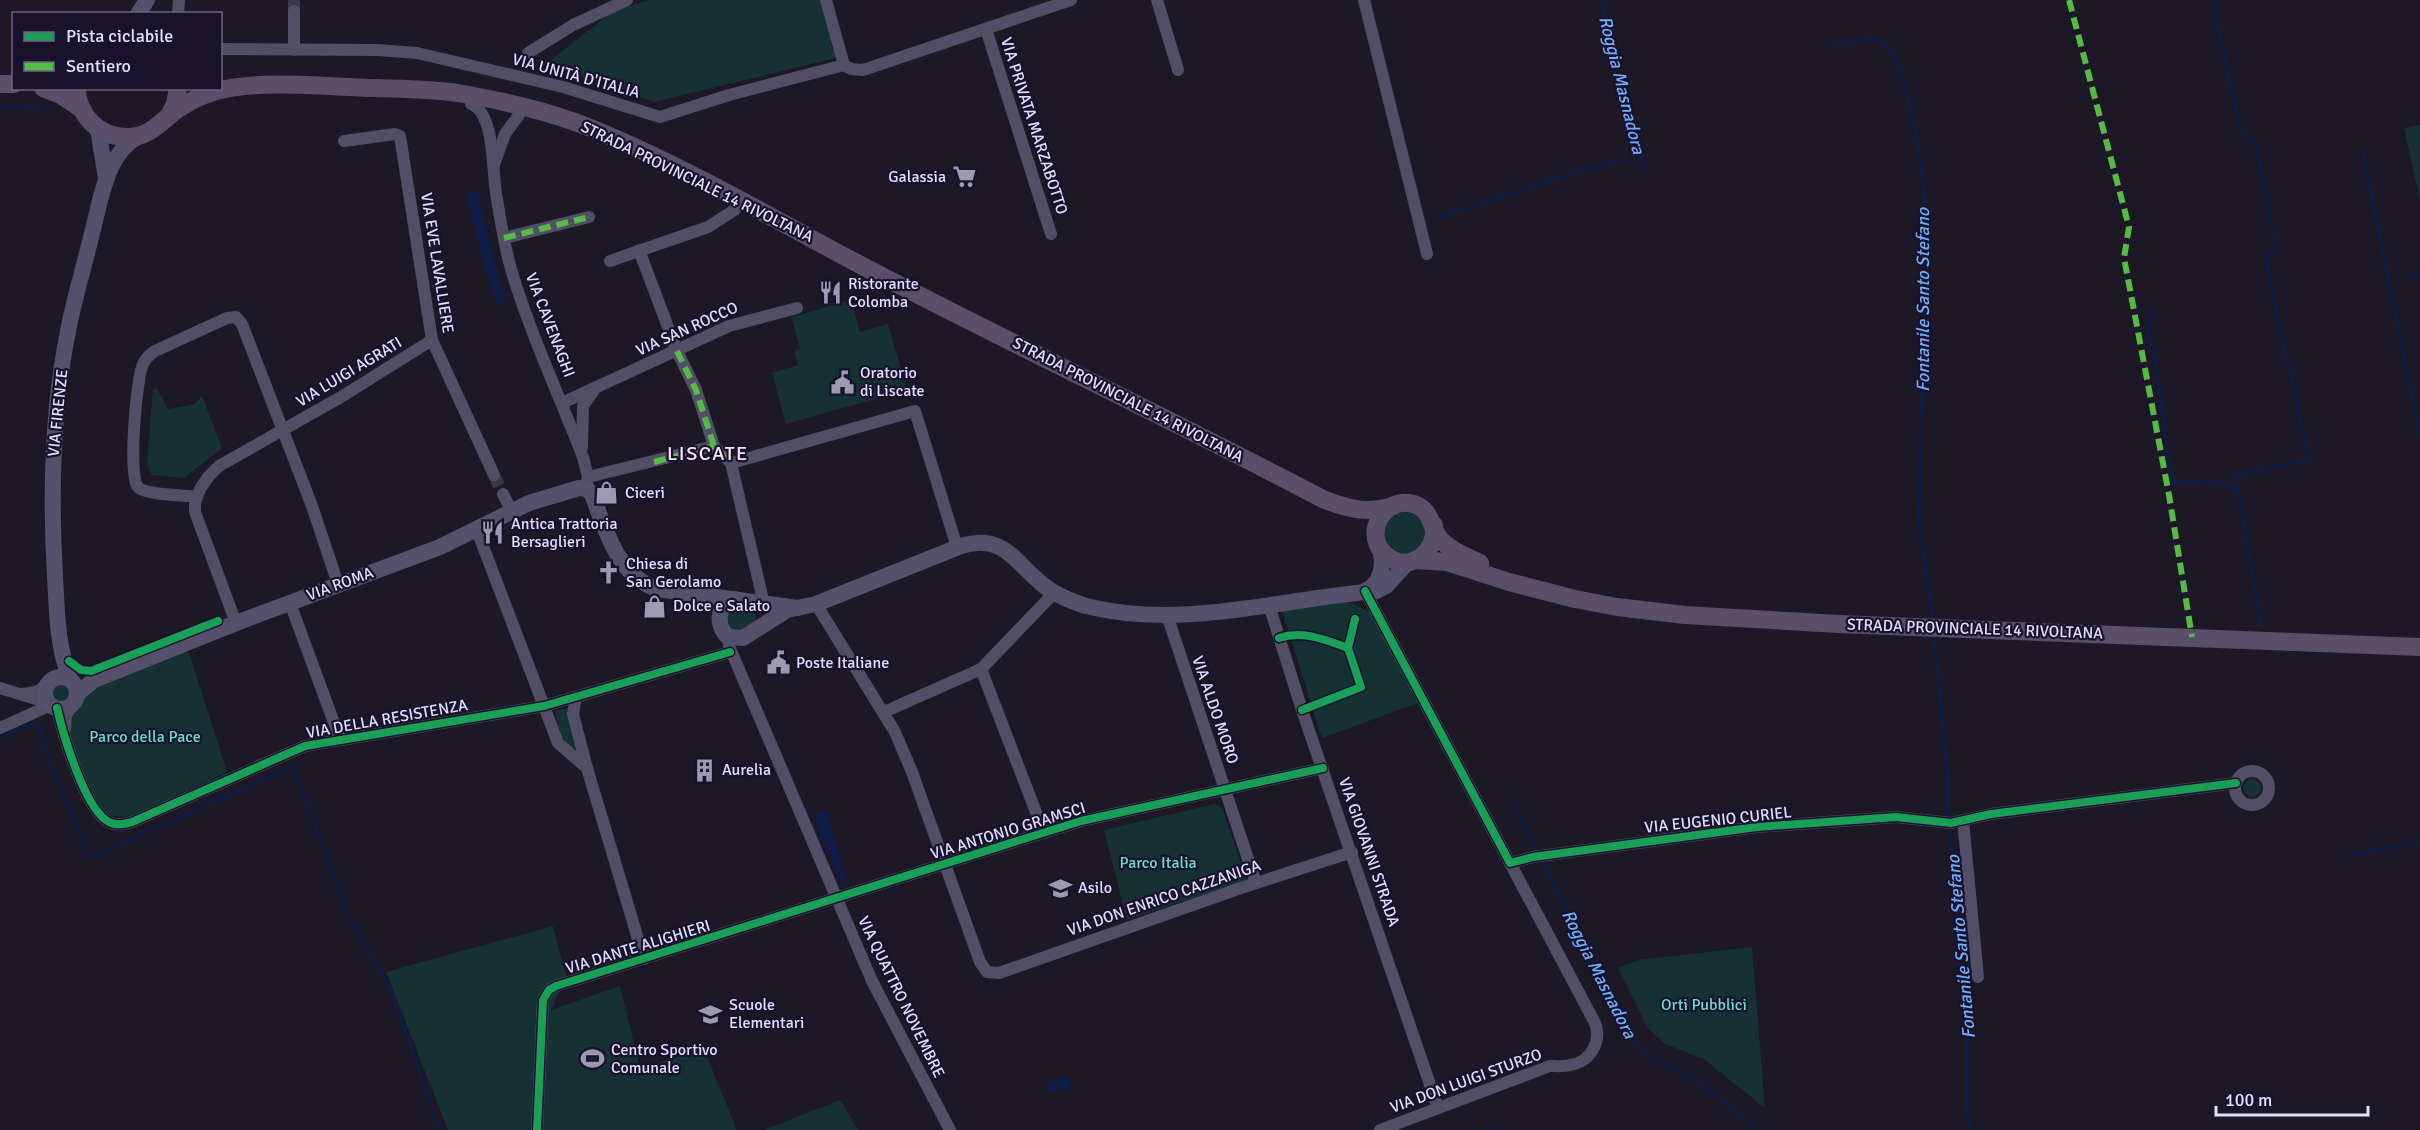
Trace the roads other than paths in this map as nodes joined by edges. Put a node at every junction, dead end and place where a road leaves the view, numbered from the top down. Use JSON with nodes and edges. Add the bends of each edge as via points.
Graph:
{"nodes":[{"id":1,"x":627,"y":0,"type":"edge"},
{"id":2,"x":825,"y":0,"type":"edge"},
{"id":3,"x":1071,"y":0,"type":"edge"},
{"id":4,"x":1157,"y":0,"type":"edge"},
{"id":5,"x":1364,"y":0,"type":"edge"},
{"id":6,"x":294,"y":11,"type":"tunnel mouth"},
{"id":7,"x":986,"y":29,"type":"junction"},
{"id":8,"x":222,"y":48,"type":"edge"},
{"id":9,"x":294,"y":50,"type":"junction"},
{"id":10,"x":528,"y":53,"type":"dead end"},
{"id":11,"x":848,"y":67,"type":"junction"},
{"id":12,"x":1178,"y":70,"type":"dead end"},
{"id":13,"x":222,"y":83,"type":"edge"},
{"id":14,"x":240,"y":86,"type":"junction"},
{"id":15,"x":380,"y":88,"type":"junction"},
{"id":16,"x":48,"y":90,"type":"edge"},
{"id":17,"x":76,"y":90,"type":"edge"},
{"id":18,"x":178,"y":90,"type":"edge"},
{"id":19,"x":471,"y":104,"type":"junction"},
{"id":20,"x":80,"y":108,"type":"junction"},
{"id":21,"x":519,"y":115,"type":"junction"},
{"id":22,"x":165,"y":120,"type":"junction"},
{"id":23,"x":98,"y":129,"type":"junction"},
{"id":24,"x":142,"y":135,"type":"junction"},
{"id":25,"x":344,"y":141,"type":"dead end"},
{"id":26,"x":493,"y":169,"type":"junction"},
{"id":27,"x":106,"y":182,"type":"junction"},
{"id":28,"x":736,"y":209,"type":"junction"},
{"id":29,"x":589,"y":218,"type":"dead end"},
{"id":30,"x":1051,"y":234,"type":"dead end"},
{"id":31,"x":504,"y":238,"type":"junction"},
{"id":32,"x":639,"y":250,"type":"junction"},
{"id":33,"x":1427,"y":254,"type":"dead end"},
{"id":34,"x":610,"y":261,"type":"dead end"},
{"id":35,"x":932,"y":301,"type":"junction"},
{"id":36,"x":797,"y":308,"type":"dead end"},
{"id":37,"x":432,"y":340,"type":"junction"},
{"id":38,"x":677,"y":351,"type":"junction"},
{"id":39,"x":594,"y":390,"type":"junction"},
{"id":40,"x":562,"y":403,"type":"junction"},
{"id":41,"x":283,"y":430,"type":"junction"},
{"id":42,"x":714,"y":446,"type":"junction"},
{"id":43,"x":583,"y":457,"type":"junction"},
{"id":44,"x":731,"y":463,"type":"junction"},
{"id":45,"x":494,"y":475,"type":"tunnel mouth"},
{"id":46,"x":586,"y":483,"type":"junction"},
{"id":47,"x":503,"y":494,"type":"tunnel mouth"},
{"id":48,"x":196,"y":497,"type":"junction"},
{"id":49,"x":1325,"y":500,"type":"junction"},
{"id":50,"x":1393,"y":506,"type":"junction"},
{"id":51,"x":512,"y":510,"type":"junction"},
{"id":52,"x":1434,"y":525,"type":"junction"},
{"id":53,"x":476,"y":528,"type":"junction"},
{"id":54,"x":1378,"y":545,"type":"junction"},
{"id":55,"x":957,"y":548,"type":"junction"},
{"id":56,"x":1412,"y":561,"type":"junction"},
{"id":57,"x":338,"y":584,"type":"junction"},
{"id":58,"x":1532,"y":589,"type":"junction"},
{"id":59,"x":1365,"y":591,"type":"junction"},
{"id":60,"x":1054,"y":593,"type":"junction"},
{"id":61,"x":705,"y":595,"type":"junction"},
{"id":62,"x":750,"y":601,"type":"junction"},
{"id":63,"x":290,"y":603,"type":"junction"},
{"id":64,"x":816,"y":604,"type":"junction"},
{"id":65,"x":1269,"y":605,"type":"junction"},
{"id":66,"x":798,"y":608,"type":"junction"},
{"id":67,"x":1167,"y":615,"type":"junction"},
{"id":68,"x":236,"y":623,"type":"junction"},
{"id":69,"x":722,"y":627,"type":"junction"},
{"id":70,"x":760,"y":627,"type":"junction"},
{"id":71,"x":743,"y":638,"type":"junction"},
{"id":72,"x":2420,"y":647,"type":"edge"},
{"id":73,"x":730,"y":652,"type":"junction"},
{"id":74,"x":981,"y":669,"type":"junction"},
{"id":75,"x":0,"y":688,"type":"edge"},
{"id":76,"x":61,"y":693,"type":"junction"},
{"id":77,"x":576,"y":697,"type":"junction"},
{"id":78,"x":544,"y":706,"type":"junction"},
{"id":79,"x":884,"y":712,"type":"junction"},
{"id":80,"x":0,"y":728,"type":"edge"},
{"id":81,"x":340,"y":739,"type":"junction"},
{"id":82,"x":586,"y":768,"type":"junction"},
{"id":83,"x":1323,"y":768,"type":"junction"},
{"id":84,"x":2236,"y":783,"type":"dead end"},
{"id":85,"x":1225,"y":790,"type":"junction"},
{"id":86,"x":1963,"y":820,"type":"junction"},
{"id":87,"x":109,"y":822,"type":"joint"},
{"id":88,"x":1044,"y":832,"type":"junction"},
{"id":89,"x":1352,"y":852,"type":"junction"},
{"id":90,"x":1510,"y":863,"type":"junction"},
{"id":91,"x":945,"y":865,"type":"junction"},
{"id":92,"x":1256,"y":883,"type":"junction"},
{"id":93,"x":836,"y":900,"type":"junction"},
{"id":94,"x":644,"y":959,"type":"junction"},
{"id":95,"x":1978,"y":977,"type":"dead end"},
{"id":96,"x":1438,"y":1108,"type":"junction"},
{"id":97,"x":537,"y":1130,"type":"edge"},
{"id":98,"x":950,"y":1130,"type":"edge"},
{"id":99,"x":1380,"y":1130,"type":"edge"}],
"edges":[{"from":1,"to":10,"type":"street","via":[[573,25]]},
{"from":2,"to":11,"type":"street"},
{"from":3,"to":7,"type":"street","name":"VIA UNITÀ D'ITALIA"},
{"from":4,"to":12,"type":"street"},
{"from":5,"to":33,"type":"street"},
{"from":6,"to":9,"type":"street"},
{"from":7,"to":11,"type":"street","name":"VIA UNITÀ D'ITALIA","via":[[863,70]]},
{"from":7,"to":30,"type":"street","name":"VIA PRIVATA MARZABOTTO"},
{"from":8,"to":9,"type":"street","name":"VIA UNITÀ D'ITALIA"},
{"from":9,"to":11,"type":"street","name":"VIA UNITÀ D'ITALIA","via":[[423,54],[563,87],[660,117],[729,95]]},
{"from":13,"to":14,"type":"main road","name":"STRADA PROVINCIALE 14 RIVOLTANA"},
{"from":14,"to":15,"type":"main road","name":"STRADA PROVINCIALE 14 RIVOLTANA"},
{"from":14,"to":22,"type":"main road","name":"STRADA PROVINCIALE 14 RIVOLTANA","via":[[201,96]]},
{"from":15,"to":19,"type":"main road","name":"STRADA PROVINCIALE 14 RIVOLTANA"},
{"from":15,"to":35,"type":"main road","name":"STRADA PROVINCIALE 14 RIVOLTANA","via":[[430,89],[481,97],[592,128]]},
{"from":16,"to":20,"type":"main road"},
{"from":17,"to":20,"type":"main road"},
{"from":18,"to":22,"type":"main road"},
{"from":19,"to":21,"type":"main road","name":"STRADA PROVINCIALE 14 RIVOLTANA"},
{"from":19,"to":26,"type":"street","name":"VIA CAVENAGHI","via":[[486,121]]},
{"from":20,"to":23,"type":"main road"},
{"from":21,"to":26,"type":"street","name":"VIA CAVENAGHI","via":[[505,134]]},
{"from":21,"to":28,"type":"main road","name":"STRADA PROVINCIALE 14 RIVOLTANA","via":[[610,146]]},
{"from":22,"to":24,"type":"main road","name":"STRADA PROVINCIALE 14 RIVOLTANA"},
{"from":23,"to":24,"type":"main road","via":[[116,136]]},
{"from":23,"to":27,"type":"street","name":"VIA FIRENZE"},
{"from":24,"to":27,"type":"street","name":"VIA FIRENZE","via":[[118,152]]},
{"from":25,"to":37,"type":"street","name":"VIA EVE LAVALLIERE","via":[[400,136]]},
{"from":26,"to":31,"type":"street","name":"VIA CAVENAGHI"},
{"from":27,"to":76,"type":"street","name":"VIA FIRENZE","via":[[69,325],[54,438],[52,527]]},
{"from":28,"to":32,"type":"street","via":[[712,226]]},
{"from":28,"to":35,"type":"main road","name":"STRADA PROVINCIALE 14 RIVOLTANA"},
{"from":29,"to":31,"type":"street"},
{"from":31,"to":40,"type":"street","name":"VIA CAVENAGHI","via":[[522,302]]},
{"from":32,"to":34,"type":"street"},
{"from":32,"to":38,"type":"street"},
{"from":35,"to":49,"type":"main road","name":"STRADA PROVINCIALE 14 RIVOLTANA"},
{"from":36,"to":38,"type":"street","name":"VIA SAN ROCCO","via":[[739,322]]},
{"from":37,"to":41,"type":"street","name":"VIA LUIGI AGRATI"},
{"from":37,"to":45,"type":"street","name":"VIA EVE LAVALLIERE"},
{"from":38,"to":39,"type":"street","name":"VIA SAN ROCCO"},
{"from":38,"to":42,"type":"street","via":[[696,390]]},
{"from":39,"to":40,"type":"street","name":"VIA SAN ROCCO"},
{"from":39,"to":43,"type":"street","via":[[583,407]]},
{"from":40,"to":43,"type":"street","name":"VIA CAVENAGHI"},
{"from":41,"to":48,"type":"street","name":"VIA LUIGI AGRATI","via":[[219,466]]},
{"from":41,"to":48,"type":"street","name":"VIA LUIGI AGRATI","via":[[237,317],[156,351],[141,370],[135,413],[135,484],[147,492]]},
{"from":41,"to":57,"type":"street"},
{"from":42,"to":44,"type":"street"},
{"from":42,"to":46,"type":"street"},
{"from":43,"to":46,"type":"street","name":"VIA CAVENAGHI"},
{"from":44,"to":55,"type":"street","via":[[915,411]]},
{"from":44,"to":62,"type":"street"},
{"from":46,"to":51,"type":"street","name":"VIA ROMA"},
{"from":46,"to":61,"type":"street","via":[[620,559],[631,572],[657,589]]},
{"from":47,"to":51,"type":"street"},
{"from":48,"to":68,"type":"street","via":[[196,518]]},
{"from":49,"to":50,"type":"main road","name":"STRADA PROVINCIALE 14 RIVOLTANA","via":[[1358,511]]},
{"from":49,"to":54,"type":"main road","name":"STRADA PROVINCIALE 14 RIVOLTANA","via":[[1370,533]]},
{"from":50,"to":52,"type":"main road","name":"STRADA PROVINCIALE 14 RIVOLTANA","via":[[1416,505]]},
{"from":50,"to":54,"type":"main road","via":[[1378,520]]},
{"from":51,"to":53,"type":"street","name":"VIA ROMA"},
{"from":52,"to":56,"type":"main road","via":[[1430,548]]},
{"from":52,"to":58,"type":"main road","name":"STRADA PROVINCIALE 14 RIVOLTANA","via":[[1451,548]]},
{"from":53,"to":57,"type":"street","name":"VIA ROMA","via":[[422,555]]},
{"from":53,"to":78,"type":"street"},
{"from":54,"to":56,"type":"main road","name":"STRADA PROVINCIALE 14 RIVOLTANA","via":[[1391,559]]},
{"from":54,"to":59,"type":"street","via":[[1381,571],[1374,585]]},
{"from":55,"to":60,"type":"street","via":[[978,542],[998,545]]},
{"from":55,"to":64,"type":"street"},
{"from":56,"to":58,"type":"main road","name":"STRADA PROVINCIALE 14 RIVOLTANA","via":[[1447,562]]},
{"from":56,"to":59,"type":"street","via":[[1384,588]]},
{"from":57,"to":63,"type":"street","name":"VIA ROMA"},
{"from":58,"to":72,"type":"main road","name":"STRADA PROVINCIALE 14 RIVOLTANA","via":[[1609,606],[1696,616]]},
{"from":59,"to":65,"type":"street"},
{"from":59,"to":90,"type":"street"},
{"from":60,"to":67,"type":"street","via":[[1103,609]]},
{"from":60,"to":74,"type":"street"},
{"from":61,"to":62,"type":"street"},
{"from":61,"to":69,"type":"street"},
{"from":62,"to":66,"type":"street"},
{"from":62,"to":69,"type":"street","via":[[723,606]]},
{"from":62,"to":70,"type":"street","via":[[761,614]]},
{"from":63,"to":68,"type":"street","name":"VIA ROMA"},
{"from":63,"to":81,"type":"street"},
{"from":64,"to":66,"type":"street"},
{"from":64,"to":79,"type":"street"},
{"from":65,"to":67,"type":"street"},
{"from":65,"to":83,"type":"street","name":"VIA GIOVANNI STRADA"},
{"from":66,"to":70,"type":"street","via":[[784,611]]},
{"from":67,"to":85,"type":"street","name":"VIA ALDO MORO"},
{"from":68,"to":76,"type":"street","name":"VIA ROMA"},
{"from":69,"to":71,"type":"street","via":[[734,639]]},
{"from":69,"to":73,"type":"street","name":"VIA QUATTRO NOVEMBRE"},
{"from":70,"to":71,"type":"street"},
{"from":71,"to":73,"type":"street"},
{"from":73,"to":77,"type":"street","name":"VIA DELLA RESISTENZA"},
{"from":73,"to":93,"type":"street","name":"VIA QUATTRO NOVEMBRE"},
{"from":74,"to":79,"type":"street"},
{"from":74,"to":88,"type":"street"},
{"from":75,"to":76,"type":"street","via":[[20,694]]},
{"from":76,"to":80,"type":"street"},
{"from":76,"to":87,"type":"street","name":"VIA FIRENZE","via":[[66,745],[86,792]]},
{"from":77,"to":78,"type":"street","name":"VIA DELLA RESISTENZA"},
{"from":77,"to":82,"type":"street","via":[[573,714]]},
{"from":78,"to":81,"type":"street","name":"VIA DELLA RESISTENZA"},
{"from":78,"to":82,"type":"street","via":[[560,745]]},
{"from":79,"to":91,"type":"street","via":[[908,763]]},
{"from":81,"to":87,"type":"street","name":"VIA DELLA RESISTENZA","via":[[293,750],[132,822]]},
{"from":82,"to":94,"type":"street"},
{"from":83,"to":85,"type":"street","name":"VIA ANTONIO GRAMSCI"},
{"from":83,"to":89,"type":"street","name":"VIA GIOVANNI STRADA"},
{"from":84,"to":86,"type":"street","name":"VIA EUGENIO CURIEL"},
{"from":85,"to":88,"type":"street","name":"VIA ANTONIO GRAMSCI"},
{"from":85,"to":92,"type":"street","name":"VIA ALDO MORO"},
{"from":86,"to":90,"type":"street","name":"VIA EUGENIO CURIEL","via":[[1944,823],[1896,817],[1757,827]]},
{"from":86,"to":95,"type":"street"},
{"from":88,"to":91,"type":"street","name":"VIA ANTONIO GRAMSCI"},
{"from":89,"to":92,"type":"street","name":"VIA DON ENRICO CAZZANIGA"},
{"from":89,"to":96,"type":"street","name":"VIA GIOVANNI STRADA"},
{"from":90,"to":96,"type":"street","name":"VIA DON LUIGI STURZO","via":[[1596,1026],[1597,1038],[1589,1055],[1580,1062],[1550,1066]]},
{"from":91,"to":92,"type":"street","name":"VIA DON ENRICO CAZZANIGA","via":[[980,962],[987,972],[999,973]]},
{"from":91,"to":93,"type":"street","name":"VIA ANTONIO GRAMSCI"},
{"from":93,"to":94,"type":"street","name":"VIA DANTE ALIGHIERI"},
{"from":93,"to":98,"type":"street","name":"VIA QUATTRO NOVEMBRE","via":[[882,1001]]},
{"from":94,"to":97,"type":"street","name":"VIA DANTE ALIGHIERI","via":[[556,986],[545,995]]},
{"from":96,"to":99,"type":"street","name":"VIA DON LUIGI STURZO"}]}
